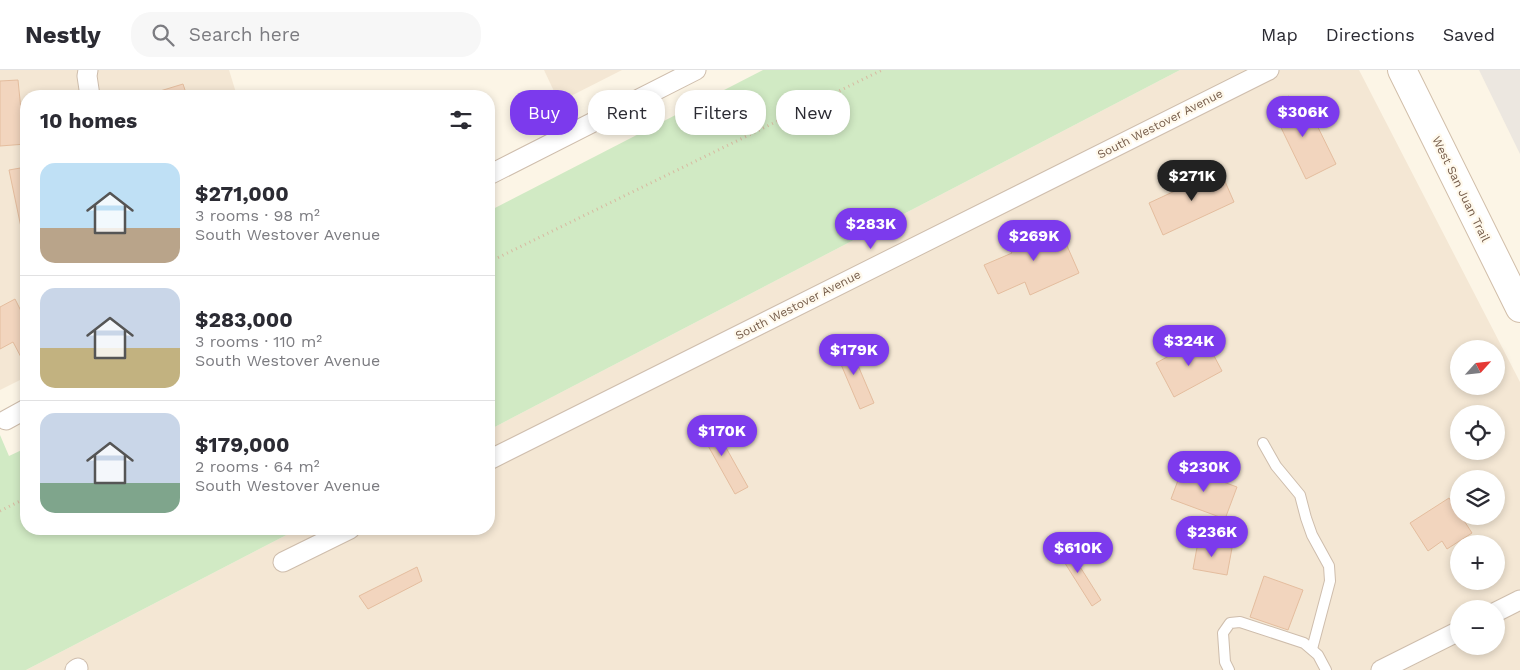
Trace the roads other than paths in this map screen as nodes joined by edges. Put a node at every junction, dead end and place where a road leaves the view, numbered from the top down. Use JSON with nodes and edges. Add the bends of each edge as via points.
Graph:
{"nodes":[{"id":1,"x":88,"y":70,"type":"edge"},
{"id":2,"x":696,"y":70,"type":"edge"},
{"id":3,"x":1269,"y":70,"type":"edge"},
{"id":4,"x":1402,"y":70,"type":"edge"},
{"id":5,"x":89,"y":90,"type":"edge"},
{"id":6,"x":495,"y":172,"type":"edge"},
{"id":7,"x":1520,"y":308,"type":"edge"},
{"id":8,"x":20,"y":412,"type":"edge"},
{"id":9,"x":6,"y":420,"type":"dead end"},
{"id":10,"x":1262,"y":443,"type":"dead end"},
{"id":11,"x":495,"y":457,"type":"edge"},
{"id":12,"x":338,"y":535,"type":"edge"},
{"id":13,"x":284,"y":562,"type":"dead end"},
{"id":14,"x":1520,"y":600,"type":"edge"},
{"id":15,"x":1505,"y":608,"type":"edge"},
{"id":16,"x":1450,"y":636,"type":"edge"},
{"id":17,"x":1312,"y":650,"type":"junction"},
{"id":18,"x":1229,"y":670,"type":"edge"},
{"id":19,"x":1326,"y":670,"type":"edge"},
{"id":20,"x":1381,"y":670,"type":"edge"}],
"edges":[{"from":1,"to":5,"type":"street"},
{"from":2,"to":6,"type":"street"},
{"from":3,"to":11,"type":"street","name":"South Westover Avenue"},
{"from":4,"to":7,"type":"street","name":"West San Juan Trail"},
{"from":8,"to":9,"type":"street"},
{"from":10,"to":17,"type":"lane","via":[[1300,495],[1312,535],[1328,566],[1330,581]]},
{"from":12,"to":13,"type":"street"},
{"from":14,"to":15,"type":"street"},
{"from":16,"to":20,"type":"street"},
{"from":17,"to":18,"type":"lane","via":[[1295,640],[1240,622],[1230,623],[1223,633],[1225,662]]},
{"from":17,"to":19,"type":"lane"}]}
